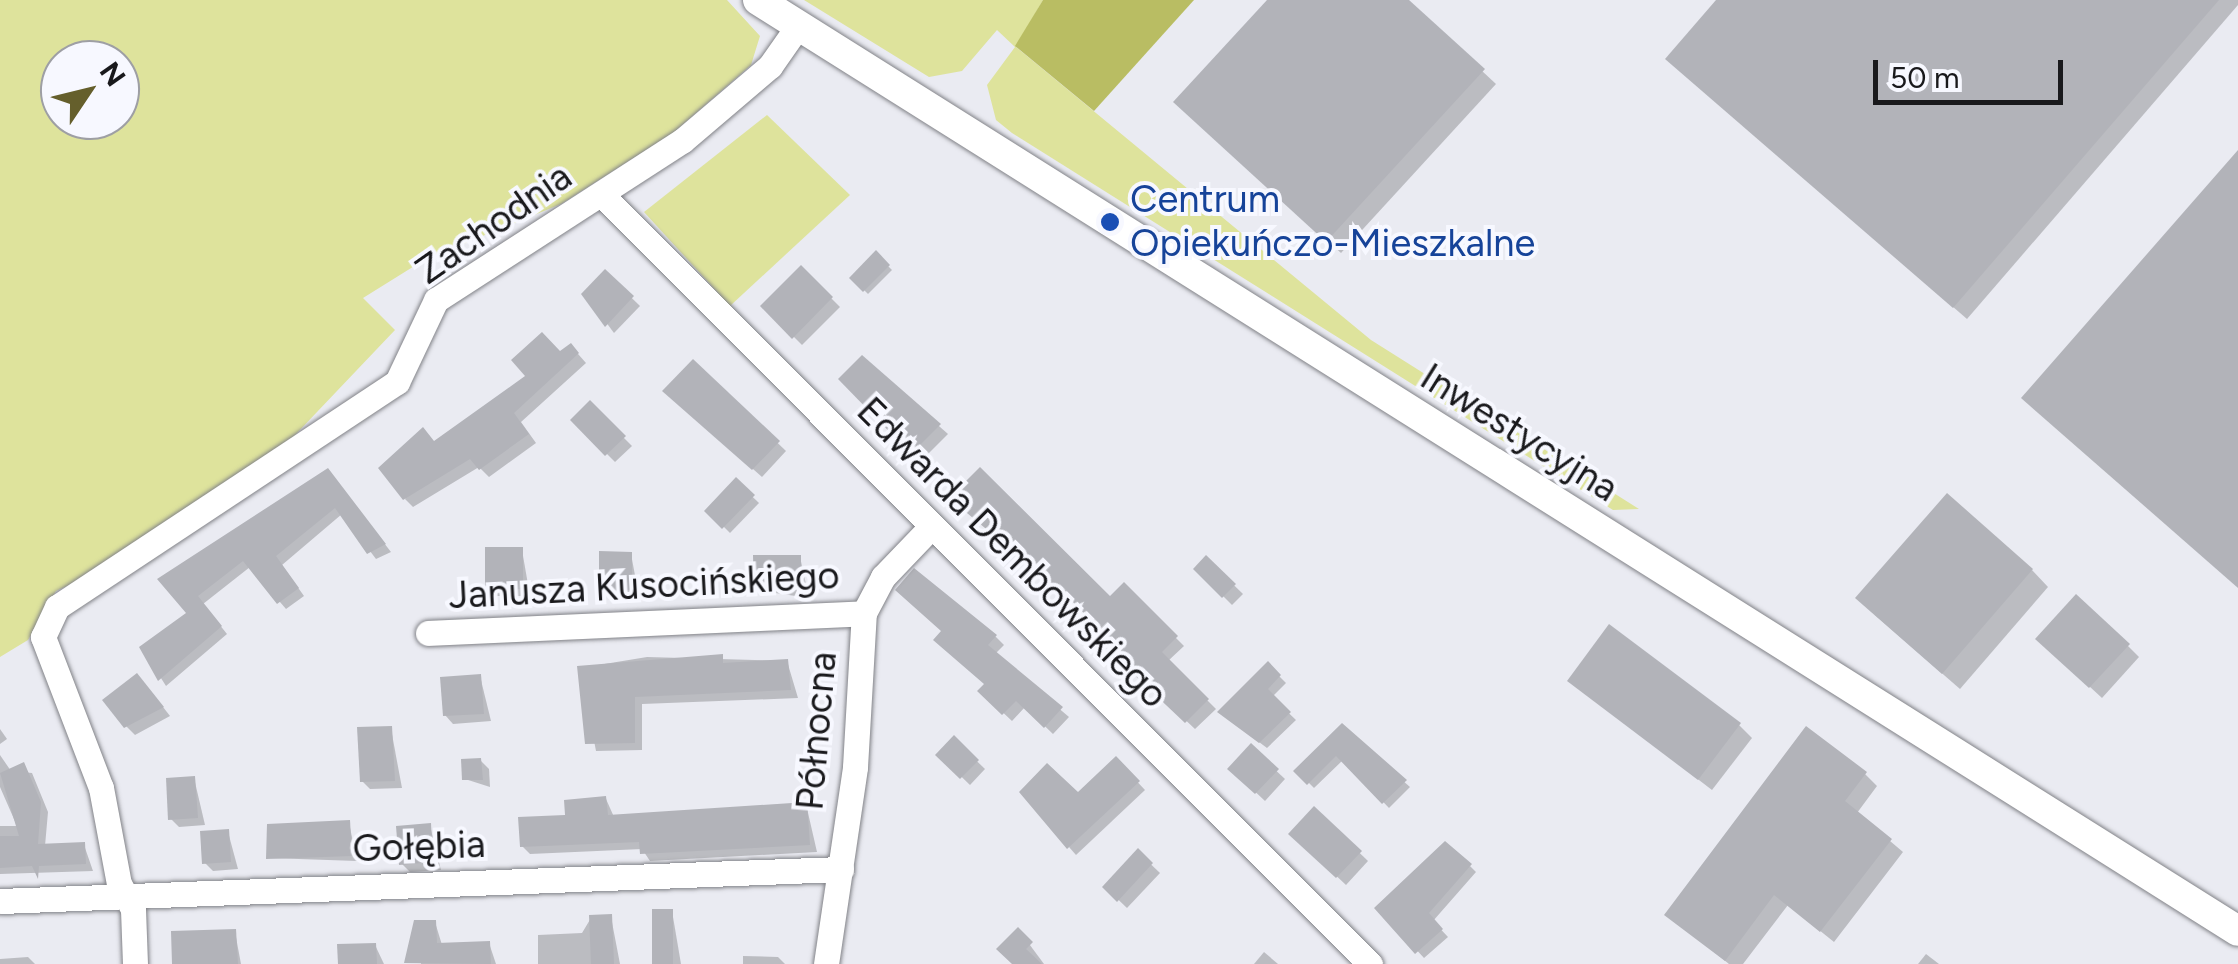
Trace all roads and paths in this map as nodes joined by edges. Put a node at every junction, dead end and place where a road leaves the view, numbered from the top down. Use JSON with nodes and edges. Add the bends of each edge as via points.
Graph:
{"nodes":[{"id":1,"x":758,"y":0,"type":"edge"},
{"id":2,"x":798,"y":26,"type":"junction"},
{"id":3,"x":602,"y":194,"type":"junction"},
{"id":4,"x":932,"y":527,"type":"junction"},
{"id":5,"x":864,"y":613,"type":"junction"},
{"id":6,"x":428,"y":634,"type":"dead end"},
{"id":7,"x":841,"y":869,"type":"junction"},
{"id":8,"x":127,"y":897,"type":"junction"},
{"id":9,"x":0,"y":901,"type":"edge"},
{"id":10,"x":2238,"y":931,"type":"edge"},
{"id":11,"x":135,"y":964,"type":"edge"},
{"id":12,"x":826,"y":964,"type":"edge"},
{"id":13,"x":1370,"y":964,"type":"edge"}],
"edges":[{"from":1,"to":2,"type":"street","name":"Inwestycyjna"},
{"from":2,"to":3,"type":"street","name":"Zachodnia","via":[[770,66]]},
{"from":2,"to":10,"type":"street","name":"Inwestycyjna"},
{"from":3,"to":4,"type":"street","name":"Edwarda Dembowskiego"},
{"from":3,"to":8,"type":"street","name":"Zachodnia","via":[[436,300],[397,382],[57,607],[48,622],[47,655],[102,788]]},
{"from":4,"to":5,"type":"street","name":"Północna","via":[[882,578]]},
{"from":4,"to":13,"type":"street","name":"Edwarda Dembowskiego"},
{"from":5,"to":6,"type":"street","name":"Janusza Kusocińskiego"},
{"from":5,"to":7,"type":"street","name":"Północna"},
{"from":7,"to":8,"type":"street","name":"Gołębia"},
{"from":7,"to":12,"type":"street","name":"Północna"},
{"from":8,"to":9,"type":"street","name":"Gołębia"},
{"from":8,"to":11,"type":"street"}]}
